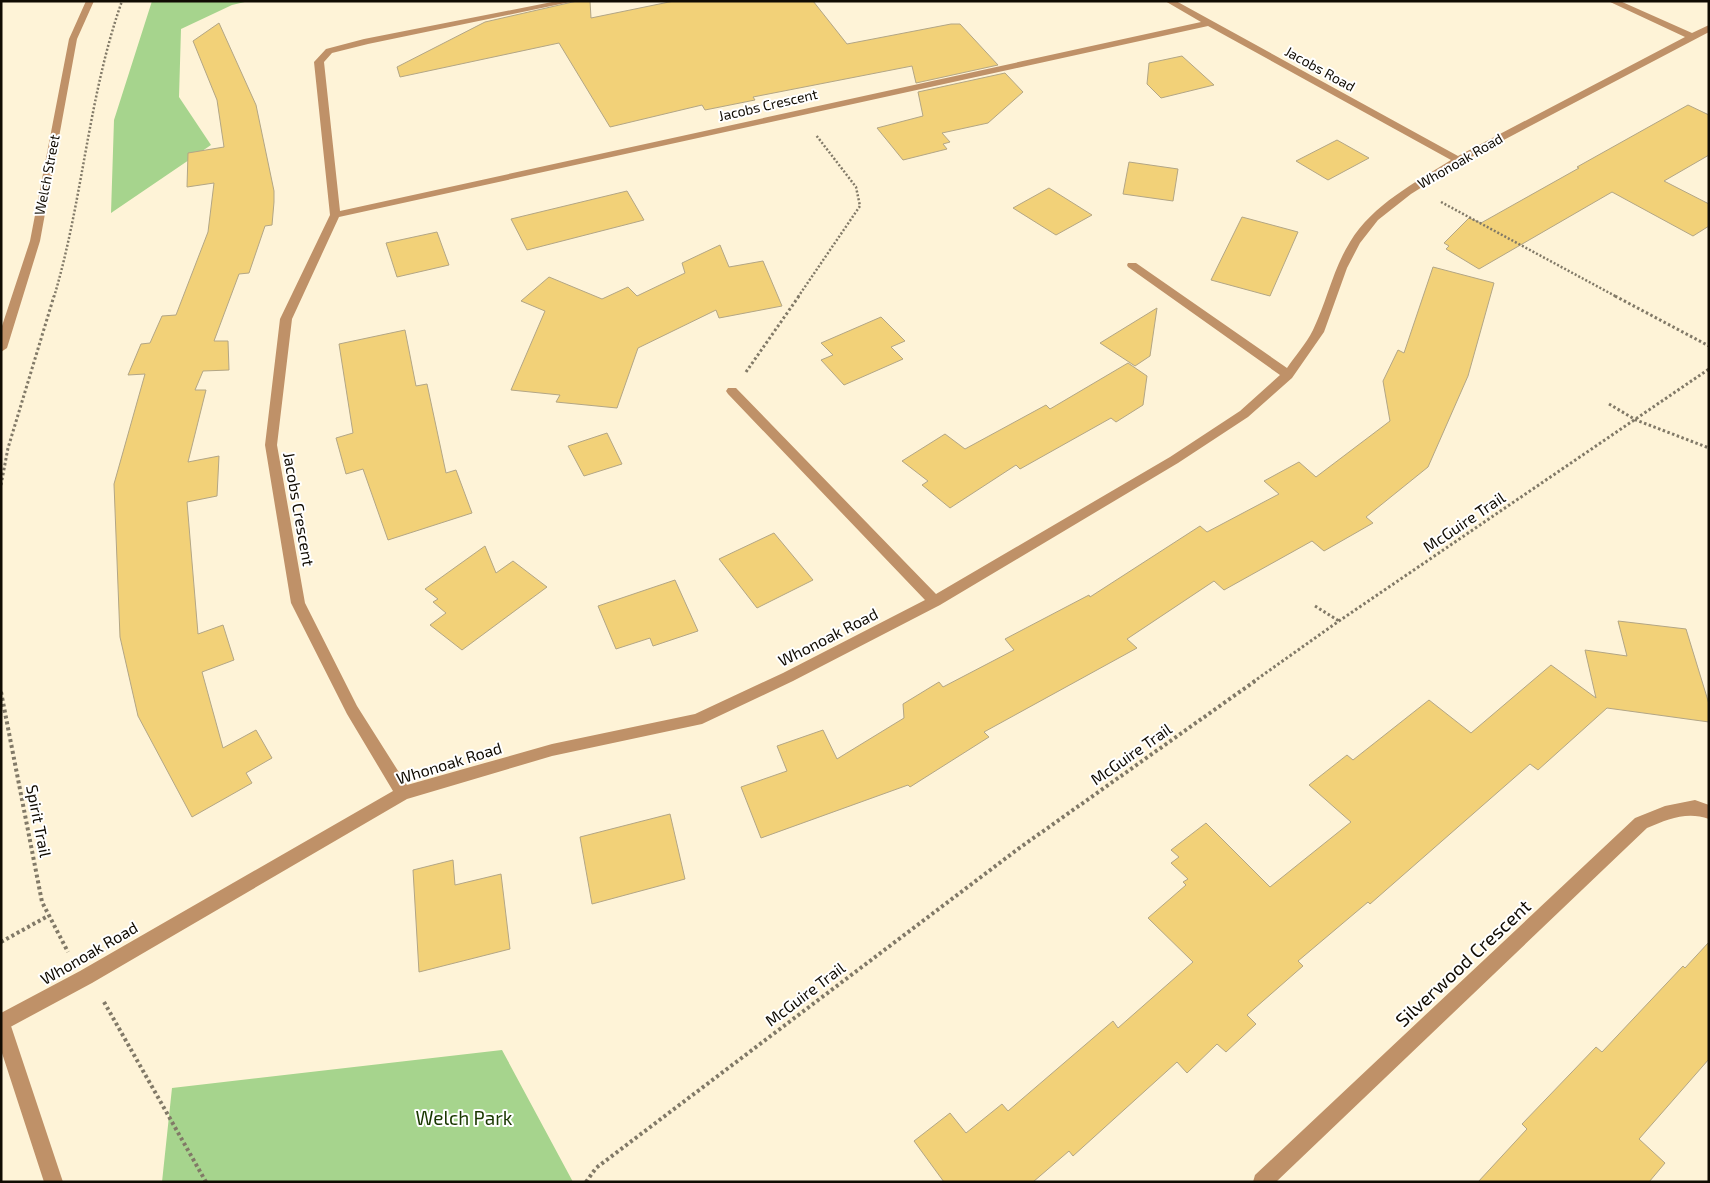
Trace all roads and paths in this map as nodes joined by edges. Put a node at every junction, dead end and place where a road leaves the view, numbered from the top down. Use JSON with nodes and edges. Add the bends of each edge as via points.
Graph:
{"nodes":[{"id":1,"x":90,"y":1,"type":"edge"},
{"id":2,"x":571,"y":1,"type":"edge"},
{"id":3,"x":1169,"y":1,"type":"edge"},
{"id":4,"x":1612,"y":1,"type":"edge"},
{"id":5,"x":1208,"y":23,"type":"junction"},
{"id":6,"x":1709,"y":28,"type":"edge"},
{"id":7,"x":1691,"y":36,"type":"junction"},
{"id":8,"x":799,"y":114,"type":"junction"},
{"id":9,"x":1458,"y":160,"type":"junction"},
{"id":10,"x":1414,"y":187,"type":"junction"},
{"id":11,"x":334,"y":215,"type":"junction"},
{"id":12,"x":1132,"y":265,"type":"dead end"},
{"id":13,"x":1709,"y":346,"type":"edge"},
{"id":14,"x":1,"y":348,"type":"edge"},
{"id":15,"x":1709,"y":369,"type":"edge"},
{"id":16,"x":1288,"y":375,"type":"junction"},
{"id":17,"x":732,"y":391,"type":"joint"},
{"id":18,"x":1609,"y":404,"type":"dead end"},
{"id":19,"x":1636,"y":420,"type":"junction"},
{"id":20,"x":1709,"y":448,"type":"edge"},
{"id":21,"x":935,"y":601,"type":"junction"},
{"id":22,"x":1315,"y":606,"type":"dead end"},
{"id":23,"x":1339,"y":621,"type":"junction"},
{"id":24,"x":1,"y":692,"type":"edge"},
{"id":25,"x":403,"y":793,"type":"junction"},
{"id":26,"x":1709,"y":812,"type":"edge"},
{"id":27,"x":48,"y":916,"type":"junction"},
{"id":28,"x":1,"y":942,"type":"edge"},
{"id":29,"x":66,"y":949,"type":"dead end"},
{"id":30,"x":99,"y":992,"type":"dead end"},
{"id":31,"x":1,"y":1023,"type":"edge"},
{"id":32,"x":54,"y":1182,"type":"edge"},
{"id":33,"x":206,"y":1182,"type":"edge"},
{"id":34,"x":586,"y":1182,"type":"edge"},
{"id":35,"x":1262,"y":1182,"type":"edge"}],
"edges":[{"from":1,"to":14,"type":"street","name":"Welch Street","via":[[73,40],[35,242]]},
{"from":2,"to":11,"type":"street","via":[[329,50],[319,62]]},
{"from":3,"to":5,"type":"street","name":"Jacobs Road"},
{"from":4,"to":7,"type":"street"},
{"from":5,"to":8,"type":"street","name":"Jacobs Crescent"},
{"from":5,"to":9,"type":"street","name":"Jacobs Road"},
{"from":6,"to":7,"type":"street","name":"Whonoak Road"},
{"from":7,"to":9,"type":"street","name":"Whonoak Road"},
{"from":8,"to":11,"type":"street","name":"Jacobs Crescent"},
{"from":8,"to":17,"type":"path","via":[[856,187],[860,206]]},
{"from":9,"to":10,"type":"street","name":"Whonoak Road"},
{"from":10,"to":13,"type":"path"},
{"from":10,"to":16,"type":"street","name":"Whonoak Road","via":[[1374,218],[1355,242],[1318,332]]},
{"from":11,"to":25,"type":"street","name":"Jacobs Crescent","via":[[286,320],[271,444],[298,602],[352,710]]},
{"from":12,"to":16,"type":"street"},
{"from":15,"to":19,"type":"path","name":"McGuire Trail"},
{"from":16,"to":21,"type":"street","name":"Whonoak Road","via":[[1244,414],[1174,460]]},
{"from":17,"to":21,"type":"street"},
{"from":18,"to":19,"type":"path"},
{"from":19,"to":20,"type":"path"},
{"from":19,"to":23,"type":"path","name":"McGuire Trail"},
{"from":21,"to":25,"type":"street","name":"Whonoak Road","via":[[697,720],[552,750]]},
{"from":22,"to":23,"type":"path"},
{"from":23,"to":34,"type":"path","name":"McGuire Trail","via":[[1018,849],[596,1168]]},
{"from":24,"to":27,"type":"path","name":"Spirit Trail","via":[[42,902]]},
{"from":25,"to":31,"type":"street","name":"Whonoak Road"},
{"from":26,"to":35,"type":"street","name":"Silverwood Crescent","via":[[1695,807],[1665,813],[1641,823]]},
{"from":27,"to":28,"type":"path"},
{"from":27,"to":29,"type":"path","name":"Spirit Trail"},
{"from":30,"to":33,"type":"path"},
{"from":31,"to":32,"type":"street"}]}
